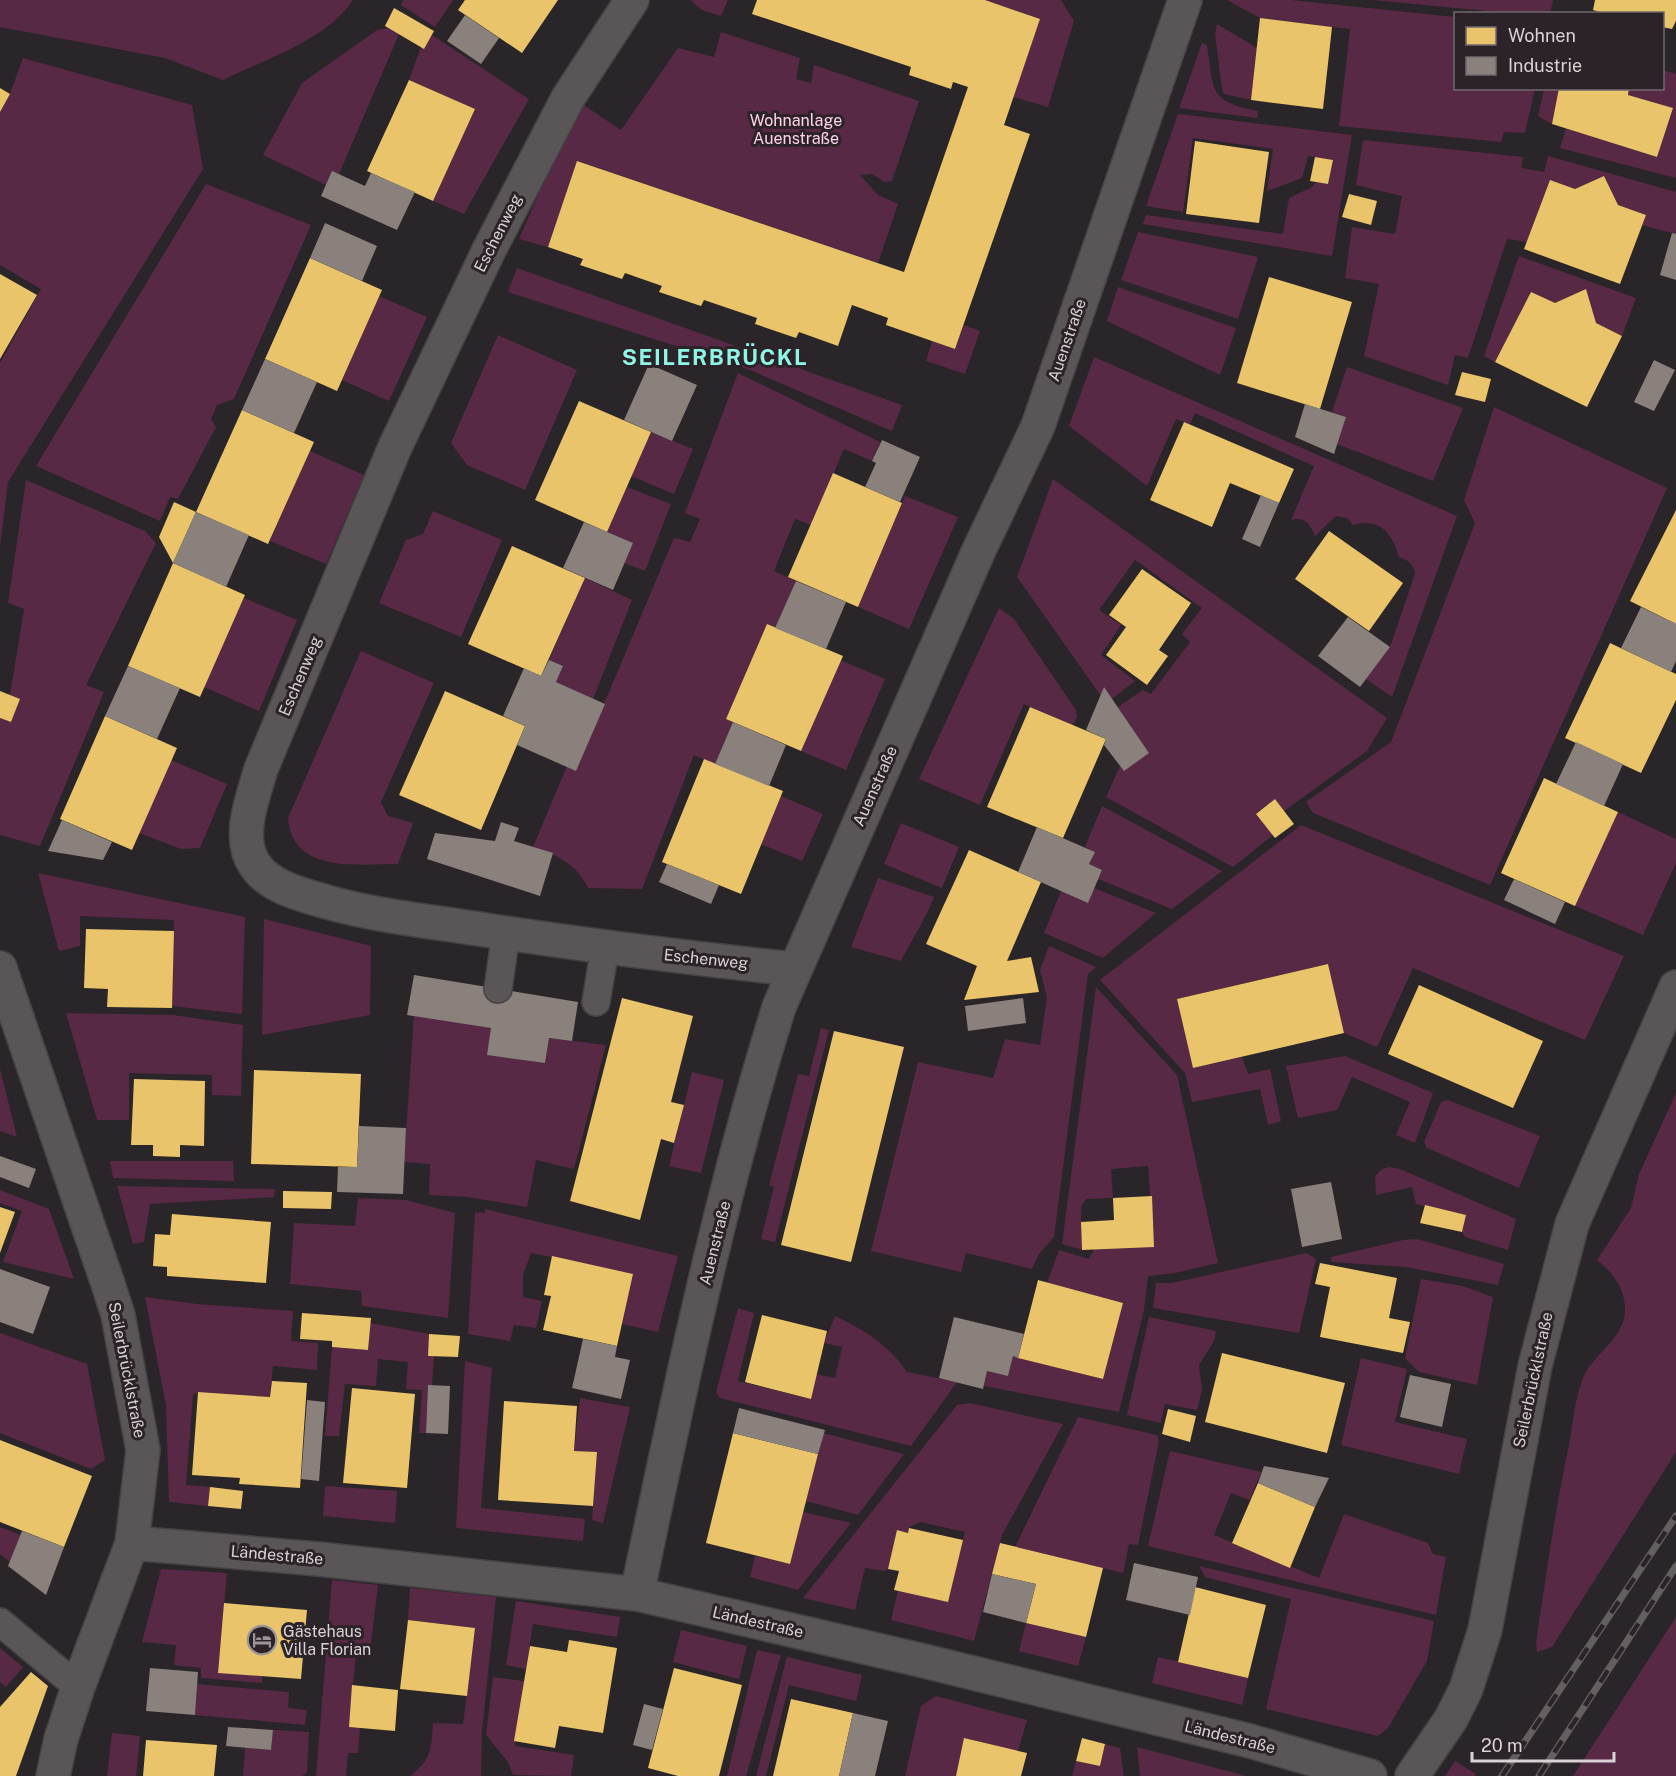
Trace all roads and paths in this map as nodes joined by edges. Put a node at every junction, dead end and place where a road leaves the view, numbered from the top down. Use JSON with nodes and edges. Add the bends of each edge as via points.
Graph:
{"nodes":[{"id":1,"x":633,"y":0,"type":"edge"},
{"id":2,"x":1185,"y":0,"type":"edge"},
{"id":3,"x":506,"y":933,"type":"junction"},
{"id":4,"x":605,"y":948,"type":"junction"},
{"id":5,"x":0,"y":968,"type":"edge"},
{"id":6,"x":794,"y":969,"type":"junction"},
{"id":7,"x":1676,"y":987,"type":"edge"},
{"id":8,"x":498,"y":989,"type":"dead end"},
{"id":9,"x":596,"y":1002,"type":"dead end"},
{"id":10,"x":132,"y":1543,"type":"junction"},
{"id":11,"x":637,"y":1594,"type":"junction"},
{"id":12,"x":0,"y":1622,"type":"edge"},
{"id":13,"x":78,"y":1687,"type":"junction"},
{"id":14,"x":53,"y":1776,"type":"edge"},
{"id":15,"x":1370,"y":1776,"type":"edge"},
{"id":16,"x":1412,"y":1776,"type":"edge"}],
"edges":[{"from":1,"to":3,"type":"street","name":"Eschenweg","via":[[568,98],[489,250],[395,447],[261,769],[246,839],[255,866],[284,888],[328,903]]},
{"from":2,"to":6,"type":"street","name":"Auenstraße","via":[[1038,426]]},
{"from":3,"to":4,"type":"street","name":"Eschenweg"},
{"from":3,"to":8,"type":"lane"},
{"from":4,"to":6,"type":"street","name":"Eschenweg"},
{"from":4,"to":9,"type":"lane"},
{"from":5,"to":10,"type":"street","name":"Seilerbrücklstraße","via":[[118,1315],[143,1450]]},
{"from":6,"to":11,"type":"street","name":"Auenstraße","via":[[755,1083],[681,1380]]},
{"from":7,"to":16,"type":"street","name":"Seilerbrücklstraße","via":[[1572,1224],[1535,1366],[1485,1630],[1466,1689],[1451,1719]]},
{"from":10,"to":11,"type":"street","name":"Ländestraße"},
{"from":10,"to":13,"type":"street","name":"Seilerbrücklstraße"},
{"from":11,"to":15,"type":"street","name":"Ländestraße","via":[[1250,1741]]},
{"from":12,"to":13,"type":"lane"},
{"from":13,"to":14,"type":"street","name":"Seilerbrücklstraße"}]}
